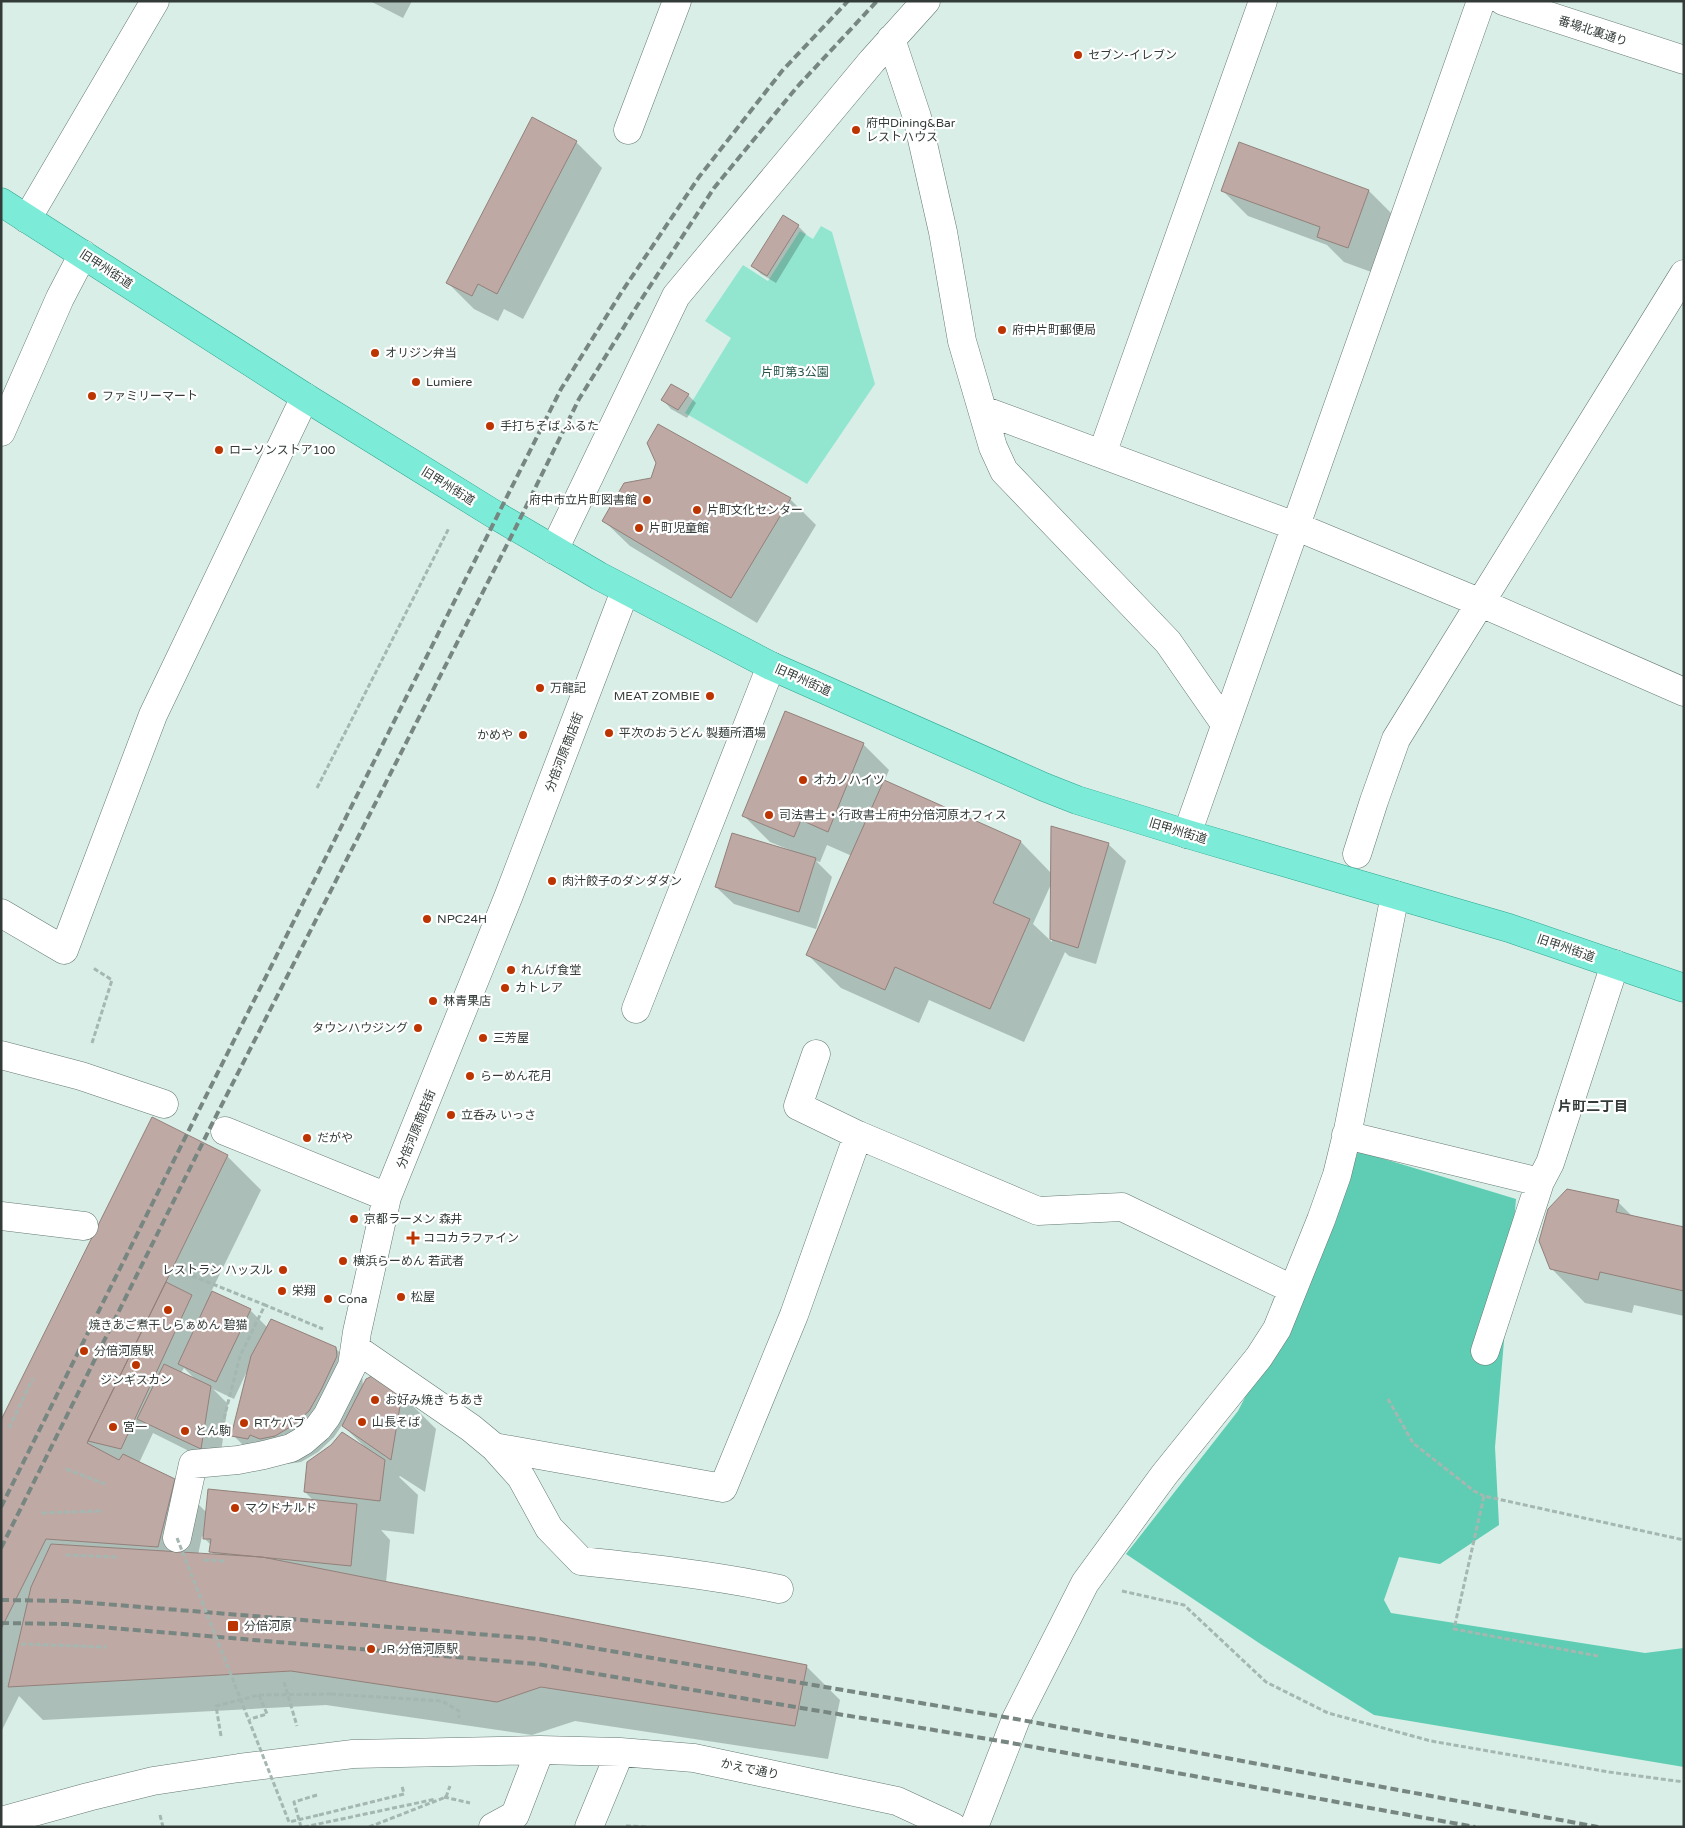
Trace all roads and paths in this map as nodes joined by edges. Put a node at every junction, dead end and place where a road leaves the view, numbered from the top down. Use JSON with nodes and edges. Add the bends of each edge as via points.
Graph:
{"nodes":[{"id":1,"x":155,"y":1,"type":"edge"},
{"id":2,"x":677,"y":1,"type":"edge"},
{"id":3,"x":926,"y":1,"type":"edge"},
{"id":4,"x":1263,"y":1,"type":"edge"},
{"id":5,"x":1481,"y":1,"type":"edge"},
{"id":6,"x":1503,"y":1,"type":"edge"},
{"id":7,"x":891,"y":38,"type":"junction"},
{"id":8,"x":1684,"y":60,"type":"edge"},
{"id":9,"x":628,"y":130,"type":"dead end"},
{"id":10,"x":1,"y":202,"type":"edge"},
{"id":11,"x":27,"y":219,"type":"junction"},
{"id":12,"x":83,"y":254,"type":"junction"},
{"id":13,"x":1684,"y":274,"type":"edge"},
{"id":14,"x":305,"y":398,"type":"junction"},
{"id":15,"x":983,"y":410,"type":"junction"},
{"id":16,"x":1,"y":432,"type":"edge"},
{"id":17,"x":1102,"y":454,"type":"junction"},
{"id":18,"x":465,"y":496,"type":"junction"},
{"id":19,"x":1295,"y":526,"type":"junction"},
{"id":20,"x":554,"y":550,"type":"junction"},
{"id":21,"x":625,"y":591,"type":"junction"},
{"id":22,"x":1481,"y":603,"type":"junction"},
{"id":23,"x":770,"y":666,"type":"junction"},
{"id":24,"x":1684,"y":692,"type":"edge"},
{"id":25,"x":1225,"y":724,"type":"junction"},
{"id":26,"x":317,"y":788,"type":"dead end"},
{"id":27,"x":1187,"y":834,"type":"junction"},
{"id":28,"x":1357,"y":854,"type":"dead end"},
{"id":29,"x":1395,"y":895,"type":"junction"},
{"id":30,"x":1,"y":912,"type":"edge"},
{"id":31,"x":64,"y":950,"type":"junction"},
{"id":32,"x":1615,"y":964,"type":"junction"},
{"id":33,"x":1684,"y":988,"type":"edge"},
{"id":34,"x":636,"y":1009,"type":"dead end"},
{"id":35,"x":816,"y":1054,"type":"dead end"},
{"id":36,"x":1,"y":1055,"type":"edge"},
{"id":37,"x":80,"y":1076,"type":"junction"},
{"id":38,"x":164,"y":1104,"type":"dead end"},
{"id":39,"x":225,"y":1131,"type":"dead end"},
{"id":40,"x":858,"y":1135,"type":"junction"},
{"id":41,"x":1346,"y":1135,"type":"junction"},
{"id":42,"x":1540,"y":1182,"type":"junction"},
{"id":43,"x":387,"y":1197,"type":"junction"},
{"id":44,"x":1,"y":1216,"type":"edge"},
{"id":45,"x":84,"y":1226,"type":"dead end"},
{"id":46,"x":185,"y":1273,"type":"dead end"},
{"id":47,"x":1292,"y":1289,"type":"junction"},
{"id":48,"x":265,"y":1306,"type":"junction"},
{"id":49,"x":355,"y":1348,"type":"junction"},
{"id":50,"x":1485,"y":1351,"type":"dead end"},
{"id":51,"x":33,"y":1378,"type":"dead end"},
{"id":52,"x":1388,"y":1399,"type":"dead end"},
{"id":53,"x":9,"y":1428,"type":"dead end"},
{"id":54,"x":494,"y":1447,"type":"junction"},
{"id":55,"x":220,"y":1462,"type":"junction"},
{"id":56,"x":66,"y":1468,"type":"dead end"},
{"id":57,"x":105,"y":1484,"type":"dead end"},
{"id":58,"x":1484,"y":1496,"type":"junction"},
{"id":59,"x":103,"y":1511,"type":"dead end"},
{"id":60,"x":42,"y":1513,"type":"dead end"},
{"id":61,"x":177,"y":1538,"type":"joint"},
{"id":62,"x":1684,"y":1540,"type":"edge"},
{"id":63,"x":66,"y":1555,"type":"dead end"},
{"id":64,"x":118,"y":1557,"type":"dead end"},
{"id":65,"x":1085,"y":1583,"type":"junction"},
{"id":66,"x":779,"y":1589,"type":"dead end"},
{"id":67,"x":21,"y":1644,"type":"dead end"},
{"id":68,"x":106,"y":1647,"type":"dead end"},
{"id":69,"x":1598,"y":1656,"type":"dead end"},
{"id":70,"x":284,"y":1682,"type":"dead end"},
{"id":71,"x":259,"y":1695,"type":"junction"},
{"id":72,"x":250,"y":1719,"type":"junction"},
{"id":73,"x":297,"y":1726,"type":"dead end"},
{"id":74,"x":221,"y":1736,"type":"dead end"},
{"id":75,"x":540,"y":1750,"type":"junction"},
{"id":76,"x":460,"y":1751,"type":"junction"},
{"id":77,"x":620,"y":1752,"type":"junction"},
{"id":78,"x":400,"y":1780,"type":"dead end"},
{"id":79,"x":1684,"y":1782,"type":"edge"},
{"id":80,"x":322,"y":1794,"type":"dead end"},
{"id":81,"x":446,"y":1797,"type":"junction"},
{"id":82,"x":1,"y":1821,"type":"edge"},
{"id":83,"x":302,"y":1827,"type":"edge"},
{"id":84,"x":369,"y":1827,"type":"edge"},
{"id":85,"x":493,"y":1827,"type":"edge"},
{"id":86,"x":589,"y":1827,"type":"edge"},
{"id":87,"x":638,"y":1827,"type":"edge"},
{"id":88,"x":648,"y":1827,"type":"edge"},
{"id":89,"x":953,"y":1827,"type":"edge"},
{"id":90,"x":974,"y":1827,"type":"edge"}],
"edges":[{"from":1,"to":11,"type":"street"},
{"from":2,"to":9,"type":"street"},
{"from":3,"to":7,"type":"street"},
{"from":4,"to":17,"type":"street"},
{"from":5,"to":19,"type":"street"},
{"from":6,"to":8,"type":"street","name":"番場北裏通り"},
{"from":7,"to":15,"type":"street","via":[[917,117],[943,232],[962,341]]},
{"from":7,"to":20,"type":"street","via":[[676,296]]},
{"from":10,"to":11,"type":"main road","name":"旧甲州街道"},
{"from":11,"to":12,"type":"main road","name":"旧甲州街道"},
{"from":12,"to":14,"type":"main road","name":"旧甲州街道"},
{"from":12,"to":16,"type":"street"},
{"from":13,"to":22,"type":"street"},
{"from":14,"to":18,"type":"main road","name":"旧甲州街道"},
{"from":14,"to":31,"type":"street","via":[[153,715]]},
{"from":15,"to":17,"type":"street"},
{"from":15,"to":25,"type":"street","via":[[993,447],[1004,471],[1168,642]]},
{"from":17,"to":19,"type":"street"},
{"from":18,"to":20,"type":"main road","name":"旧甲州街道"},
{"from":18,"to":26,"type":"path"},
{"from":19,"to":22,"type":"street"},
{"from":19,"to":25,"type":"street"},
{"from":20,"to":21,"type":"main road","name":"旧甲州街道"},
{"from":21,"to":23,"type":"main road","name":"旧甲州街道"},
{"from":21,"to":43,"type":"street","name":"分倍河原商店街","via":[[509,896]]},
{"from":22,"to":24,"type":"street"},
{"from":22,"to":28,"type":"street","via":[[1396,739]]},
{"from":23,"to":27,"type":"main road","name":"旧甲州街道","via":[[1044,787]]},
{"from":23,"to":34,"type":"street"},
{"from":25,"to":27,"type":"street"},
{"from":27,"to":29,"type":"main road","name":"旧甲州街道"},
{"from":29,"to":32,"type":"main road","name":"旧甲州街道","via":[[1509,928]]},
{"from":29,"to":41,"type":"street"},
{"from":30,"to":31,"type":"street"},
{"from":31,"to":37,"type":"path","via":[[112,980]]},
{"from":32,"to":33,"type":"main road","name":"旧甲州街道"},
{"from":32,"to":42,"type":"street","via":[[1550,1163]]},
{"from":35,"to":40,"type":"street","via":[[798,1106]]},
{"from":36,"to":37,"type":"street"},
{"from":37,"to":38,"type":"street"},
{"from":39,"to":43,"type":"street"},
{"from":40,"to":47,"type":"street","via":[[1038,1211],[1122,1207]]},
{"from":40,"to":54,"type":"street","via":[[794,1315],[723,1488]]},
{"from":41,"to":42,"type":"street"},
{"from":41,"to":47,"type":"street","via":[[1337,1175]]},
{"from":42,"to":50,"type":"street"},
{"from":43,"to":49,"type":"street","name":"分倍河原商店街"},
{"from":44,"to":45,"type":"street"},
{"from":46,"to":48,"type":"path"},
{"from":47,"to":65,"type":"street","via":[[1277,1329],[1259,1356],[1164,1475]]},
{"from":48,"to":49,"type":"path","via":[[340,1335]]},
{"from":48,"to":55,"type":"path","via":[[240,1356],[220,1436]]},
{"from":49,"to":54,"type":"street"},
{"from":49,"to":55,"type":"street","name":"分倍河原商店街","via":[[352,1366],[327,1416],[303,1441],[292,1448]]},
{"from":51,"to":53,"type":"path"},
{"from":52,"to":58,"type":"path","via":[[1413,1443]]},
{"from":54,"to":66,"type":"street","via":[[521,1476],[549,1528],[581,1561],[662,1569]]},
{"from":55,"to":61,"type":"street","name":"分倍河原商店街","via":[[193,1464]]},
{"from":56,"to":57,"type":"path"},
{"from":58,"to":62,"type":"path"},
{"from":58,"to":69,"type":"path","via":[[1454,1629]]},
{"from":59,"to":60,"type":"path"},
{"from":61,"to":72,"type":"path","bridge":true},
{"from":63,"to":64,"type":"path"},
{"from":65,"to":79,"type":"path","via":[[1184,1605],[1266,1682],[1328,1713],[1431,1741]]},
{"from":65,"to":90,"type":"street","via":[[1016,1719]]},
{"from":67,"to":68,"type":"path"},
{"from":70,"to":73,"type":"path"},
{"from":71,"to":72,"type":"path","via":[[267,1714]]},
{"from":71,"to":74,"type":"path","via":[[216,1706]]},
{"from":71,"to":76,"type":"path","bridge":true,"via":[[331,1694],[442,1701],[459,1711]]},
{"from":72,"to":78,"type":"path","bridge":true,"via":[[289,1822],[404,1794]]},
{"from":75,"to":76,"type":"street","name":"かえで通り"},
{"from":75,"to":77,"type":"street","name":"かえで通り"},
{"from":75,"to":85,"type":"street","via":[[516,1815]]},
{"from":76,"to":81,"type":"path"},
{"from":76,"to":82,"type":"street","name":"かえで通り","via":[[353,1754],[153,1781]]},
{"from":77,"to":86,"type":"street"},
{"from":77,"to":89,"type":"street","name":"かえで通り","via":[[694,1758],[898,1801]]},
{"from":80,"to":83,"type":"path","via":[[294,1802]]},
{"from":81,"to":83,"type":"path"},
{"from":81,"to":84,"type":"path"},
{"from":87,"to":88,"type":"path"}]}
